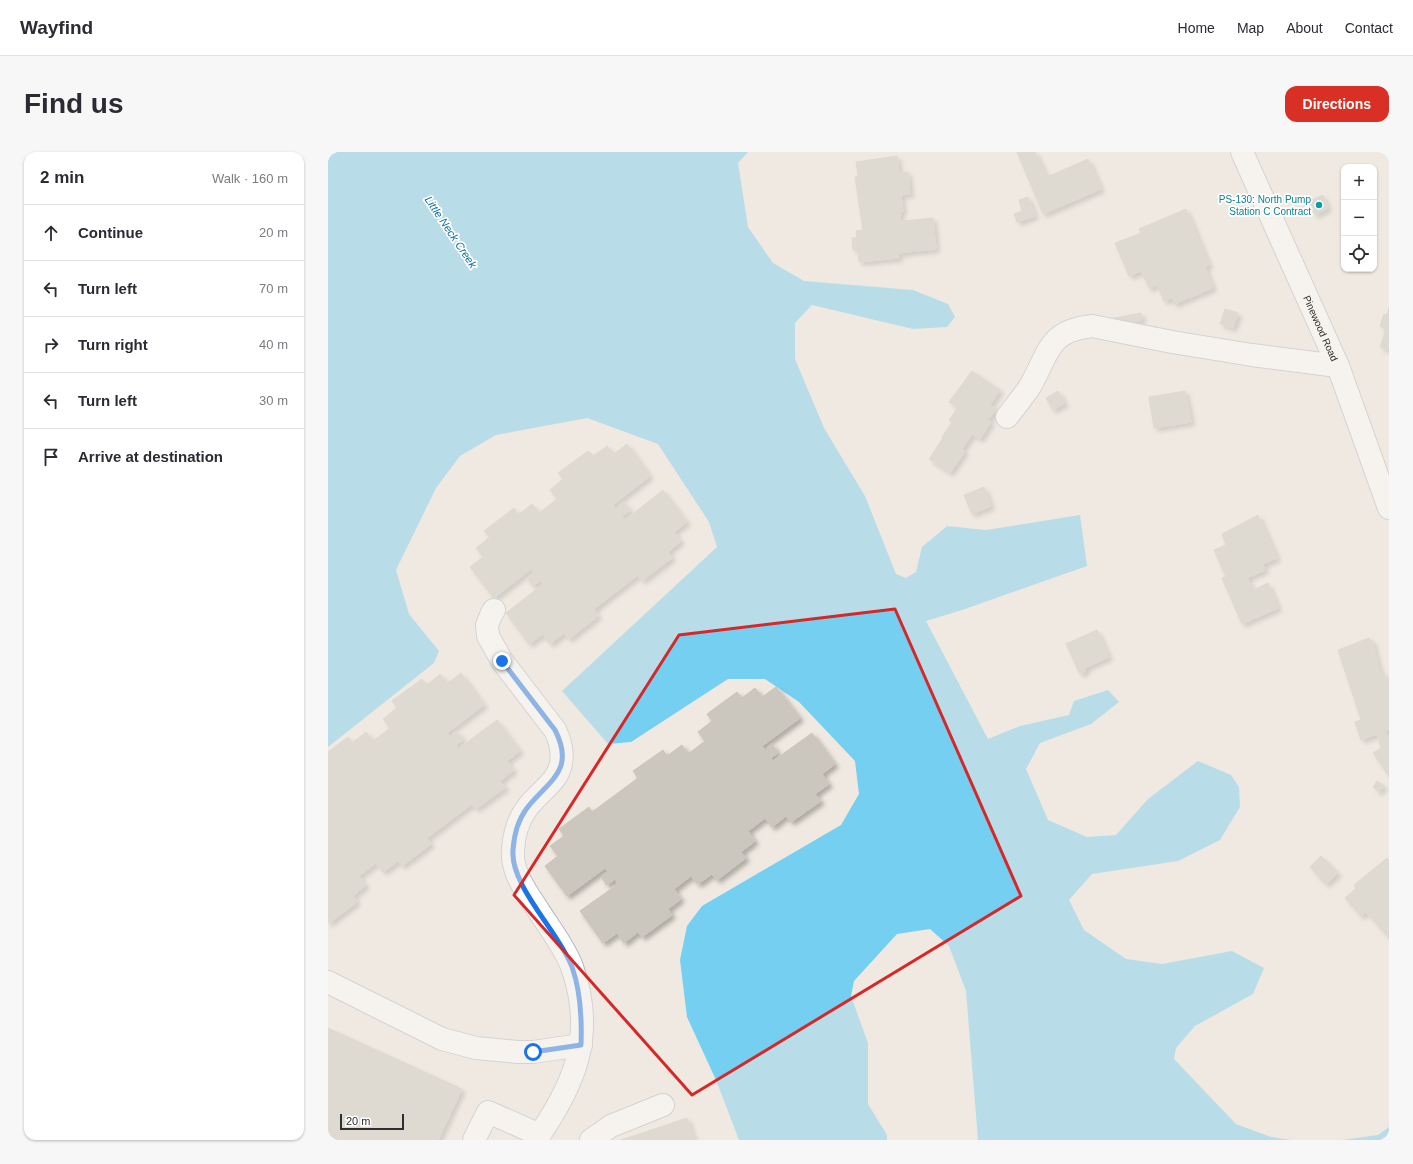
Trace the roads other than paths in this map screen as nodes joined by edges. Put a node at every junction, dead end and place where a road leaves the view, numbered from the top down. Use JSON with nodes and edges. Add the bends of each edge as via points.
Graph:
{"nodes":[{"id":1,"x":1242,"y":152,"type":"edge"},
{"id":2,"x":1338,"y":366,"type":"junction"},
{"id":3,"x":1007,"y":417,"type":"dead end"},
{"id":4,"x":1384,"y":481,"type":"edge"},
{"id":5,"x":1389,"y":508,"type":"edge"},
{"id":6,"x":494,"y":610,"type":"dead end"},
{"id":7,"x":328,"y":982,"type":"edge"},
{"id":8,"x":581,"y":1045,"type":"junction"},
{"id":9,"x":663,"y":1105,"type":"dead end"},
{"id":10,"x":538,"y":1138,"type":"edge"},
{"id":11,"x":474,"y":1140,"type":"edge"},
{"id":12,"x":591,"y":1140,"type":"edge"}],
"edges":[{"from":1,"to":2,"type":"street","name":"Pinewood Road"},
{"from":2,"to":3,"type":"street","via":[[1172,342],[1092,326],[1079,327],[1064,333],[1054,341],[1029,388]]},
{"from":2,"to":4,"type":"street","name":"Pinewood Road"},
{"from":4,"to":5,"type":"street","name":"Pinewood Road"},
{"from":6,"to":8,"type":"street","via":[[487,624],[488,636],[502,661],[555,730],[562,753],[560,768],[555,778],[522,816],[516,829],[512,851],[515,869],[524,889],[563,948],[572,967],[582,1021]]},
{"from":7,"to":8,"type":"street","via":[[442,1039],[476,1048],[533,1052]]},
{"from":8,"to":10,"type":"street","via":[[564,1096]]},
{"from":9,"to":12,"type":"street","via":[[610,1126]]},
{"from":10,"to":11,"type":"street","via":[[488,1112]]}]}
